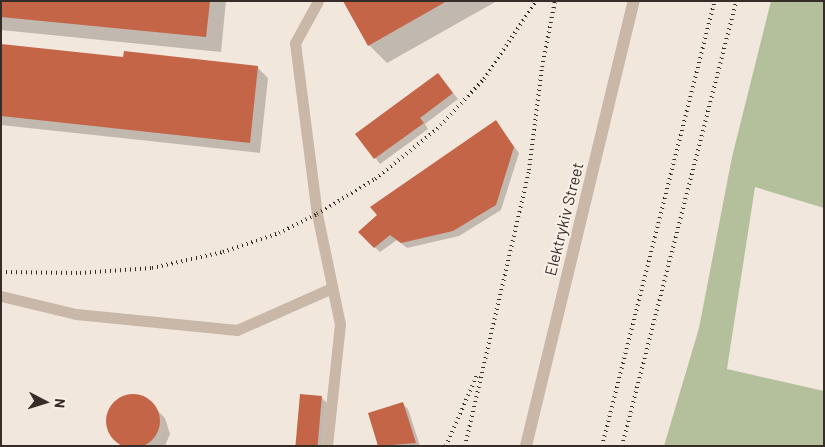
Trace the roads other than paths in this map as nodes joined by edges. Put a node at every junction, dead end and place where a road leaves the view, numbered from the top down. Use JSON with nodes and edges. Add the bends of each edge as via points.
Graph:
{"nodes":[{"id":1,"x":318,"y":1,"type":"edge"},
{"id":2,"x":634,"y":1,"type":"edge"},
{"id":3,"x":332,"y":288,"type":"junction"},
{"id":4,"x":1,"y":296,"type":"edge"},
{"id":5,"x":327,"y":446,"type":"edge"},
{"id":6,"x":526,"y":446,"type":"edge"}],
"edges":[{"from":1,"to":3,"type":"lane","via":[[295,43],[317,214]]},
{"from":2,"to":6,"type":"street","name":"Elektrykiv Street"},
{"from":3,"to":4,"type":"lane","via":[[237,330],[76,314]]},
{"from":3,"to":5,"type":"lane","via":[[340,324]]}]}
